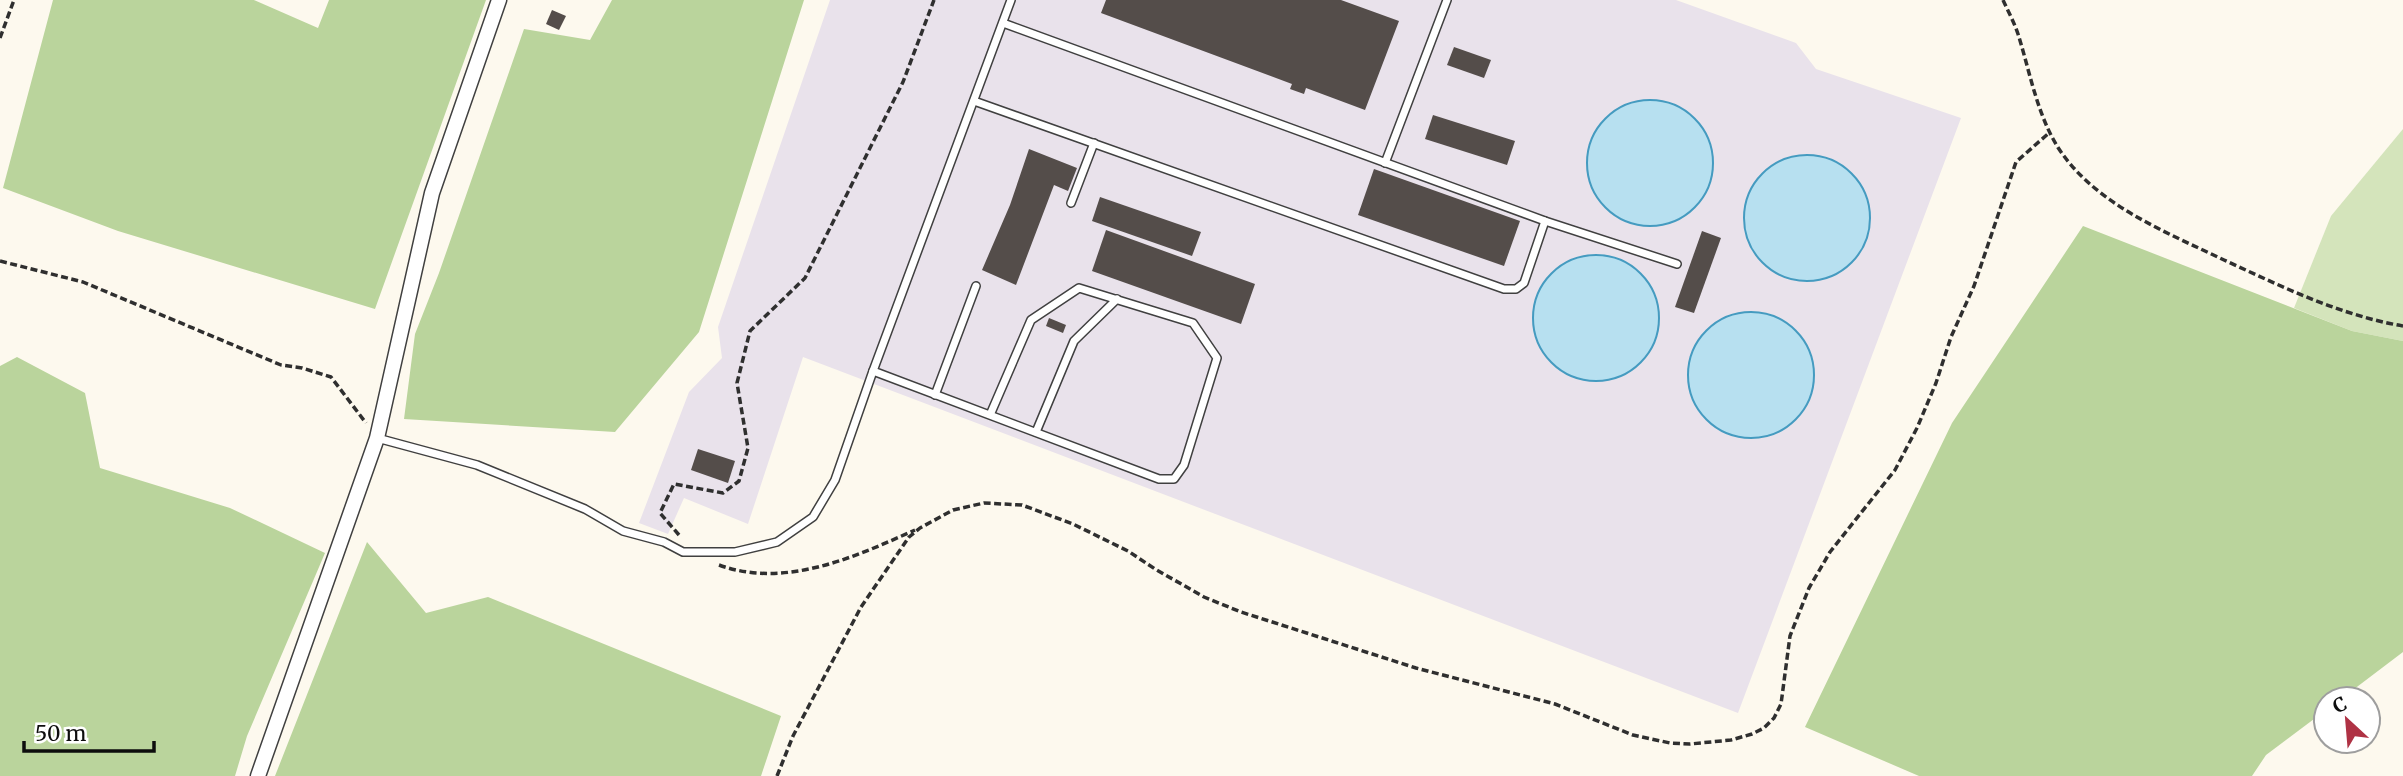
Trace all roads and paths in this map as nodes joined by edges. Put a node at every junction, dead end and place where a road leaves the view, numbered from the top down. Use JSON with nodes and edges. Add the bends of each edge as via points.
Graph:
{"nodes":[{"id":1,"x":13,"y":0,"type":"edge"},
{"id":2,"x":499,"y":0,"type":"edge"},
{"id":3,"x":934,"y":0,"type":"edge"},
{"id":4,"x":1011,"y":0,"type":"edge"},
{"id":5,"x":1447,"y":0,"type":"edge"},
{"id":6,"x":2003,"y":0,"type":"edge"},
{"id":7,"x":1003,"y":23,"type":"junction"},
{"id":8,"x":0,"y":38,"type":"edge"},
{"id":9,"x":974,"y":101,"type":"junction"},
{"id":10,"x":2050,"y":132,"type":"junction"},
{"id":11,"x":1094,"y":143,"type":"junction"},
{"id":12,"x":1385,"y":163,"type":"junction"},
{"id":13,"x":1071,"y":203,"type":"dead end"},
{"id":14,"x":1545,"y":222,"type":"junction"},
{"id":15,"x":0,"y":261,"type":"edge"},
{"id":16,"x":1677,"y":264,"type":"dead end"},
{"id":17,"x":976,"y":286,"type":"dead end"},
{"id":18,"x":1117,"y":299,"type":"junction"},
{"id":19,"x":2403,"y":326,"type":"edge"},
{"id":20,"x":873,"y":371,"type":"junction"},
{"id":21,"x":936,"y":395,"type":"junction"},
{"id":22,"x":990,"y":415,"type":"junction"},
{"id":23,"x":1036,"y":432,"type":"junction"},
{"id":24,"x":377,"y":438,"type":"junction"},
{"id":25,"x":920,"y":528,"type":"junction"},
{"id":26,"x":682,"y":552,"type":"junction"},
{"id":27,"x":716,"y":564,"type":"dead end"},
{"id":28,"x":258,"y":776,"type":"edge"},
{"id":29,"x":777,"y":776,"type":"edge"}],
"edges":[{"from":1,"to":8,"type":"path"},
{"from":2,"to":24,"type":"street","via":[[432,193]]},
{"from":3,"to":26,"type":"path","via":[[903,82],[805,278],[750,331],[737,383],[748,448],[739,481],[723,493],[674,484],[660,513],[682,539]]},
{"from":4,"to":7,"type":"lane"},
{"from":5,"to":12,"type":"lane"},
{"from":6,"to":10,"type":"path"},
{"from":7,"to":9,"type":"lane"},
{"from":7,"to":12,"type":"lane"},
{"from":9,"to":11,"type":"lane"},
{"from":9,"to":20,"type":"lane"},
{"from":10,"to":19,"type":"path","via":[[2085,180],[2152,226],[2338,310]]},
{"from":10,"to":25,"type":"path","via":[[2016,162],[1974,286],[1917,428],[1895,470],[1830,552],[1809,588],[1790,636],[1781,704],[1774,718],[1752,734],[1690,744],[1633,735],[1555,704],[1280,626],[1204,597],[1128,551],[1022,505],[963,507]]},
{"from":11,"to":13,"type":"lane"},
{"from":11,"to":14,"type":"lane","via":[[1504,289],[1524,283]]},
{"from":12,"to":14,"type":"lane"},
{"from":14,"to":16,"type":"lane"},
{"from":15,"to":24,"type":"path","via":[[83,282],[281,365],[331,377]]},
{"from":17,"to":21,"type":"lane"},
{"from":18,"to":22,"type":"lane","via":[[1079,288],[1031,320]]},
{"from":18,"to":23,"type":"lane","via":[[1074,341]]},
{"from":18,"to":23,"type":"lane","via":[[1192,323],[1217,358],[1184,465],[1174,479],[1159,479]]},
{"from":20,"to":21,"type":"lane"},
{"from":20,"to":26,"type":"lane","via":[[835,480],[813,517],[777,542],[735,552]]},
{"from":21,"to":22,"type":"lane"},
{"from":22,"to":23,"type":"lane"},
{"from":24,"to":26,"type":"lane","via":[[477,465],[584,509],[623,531]]},
{"from":24,"to":28,"type":"street"},
{"from":25,"to":27,"type":"path","via":[[863,554],[802,572],[738,572]]},
{"from":25,"to":29,"type":"path","via":[[860,607]]}]}
